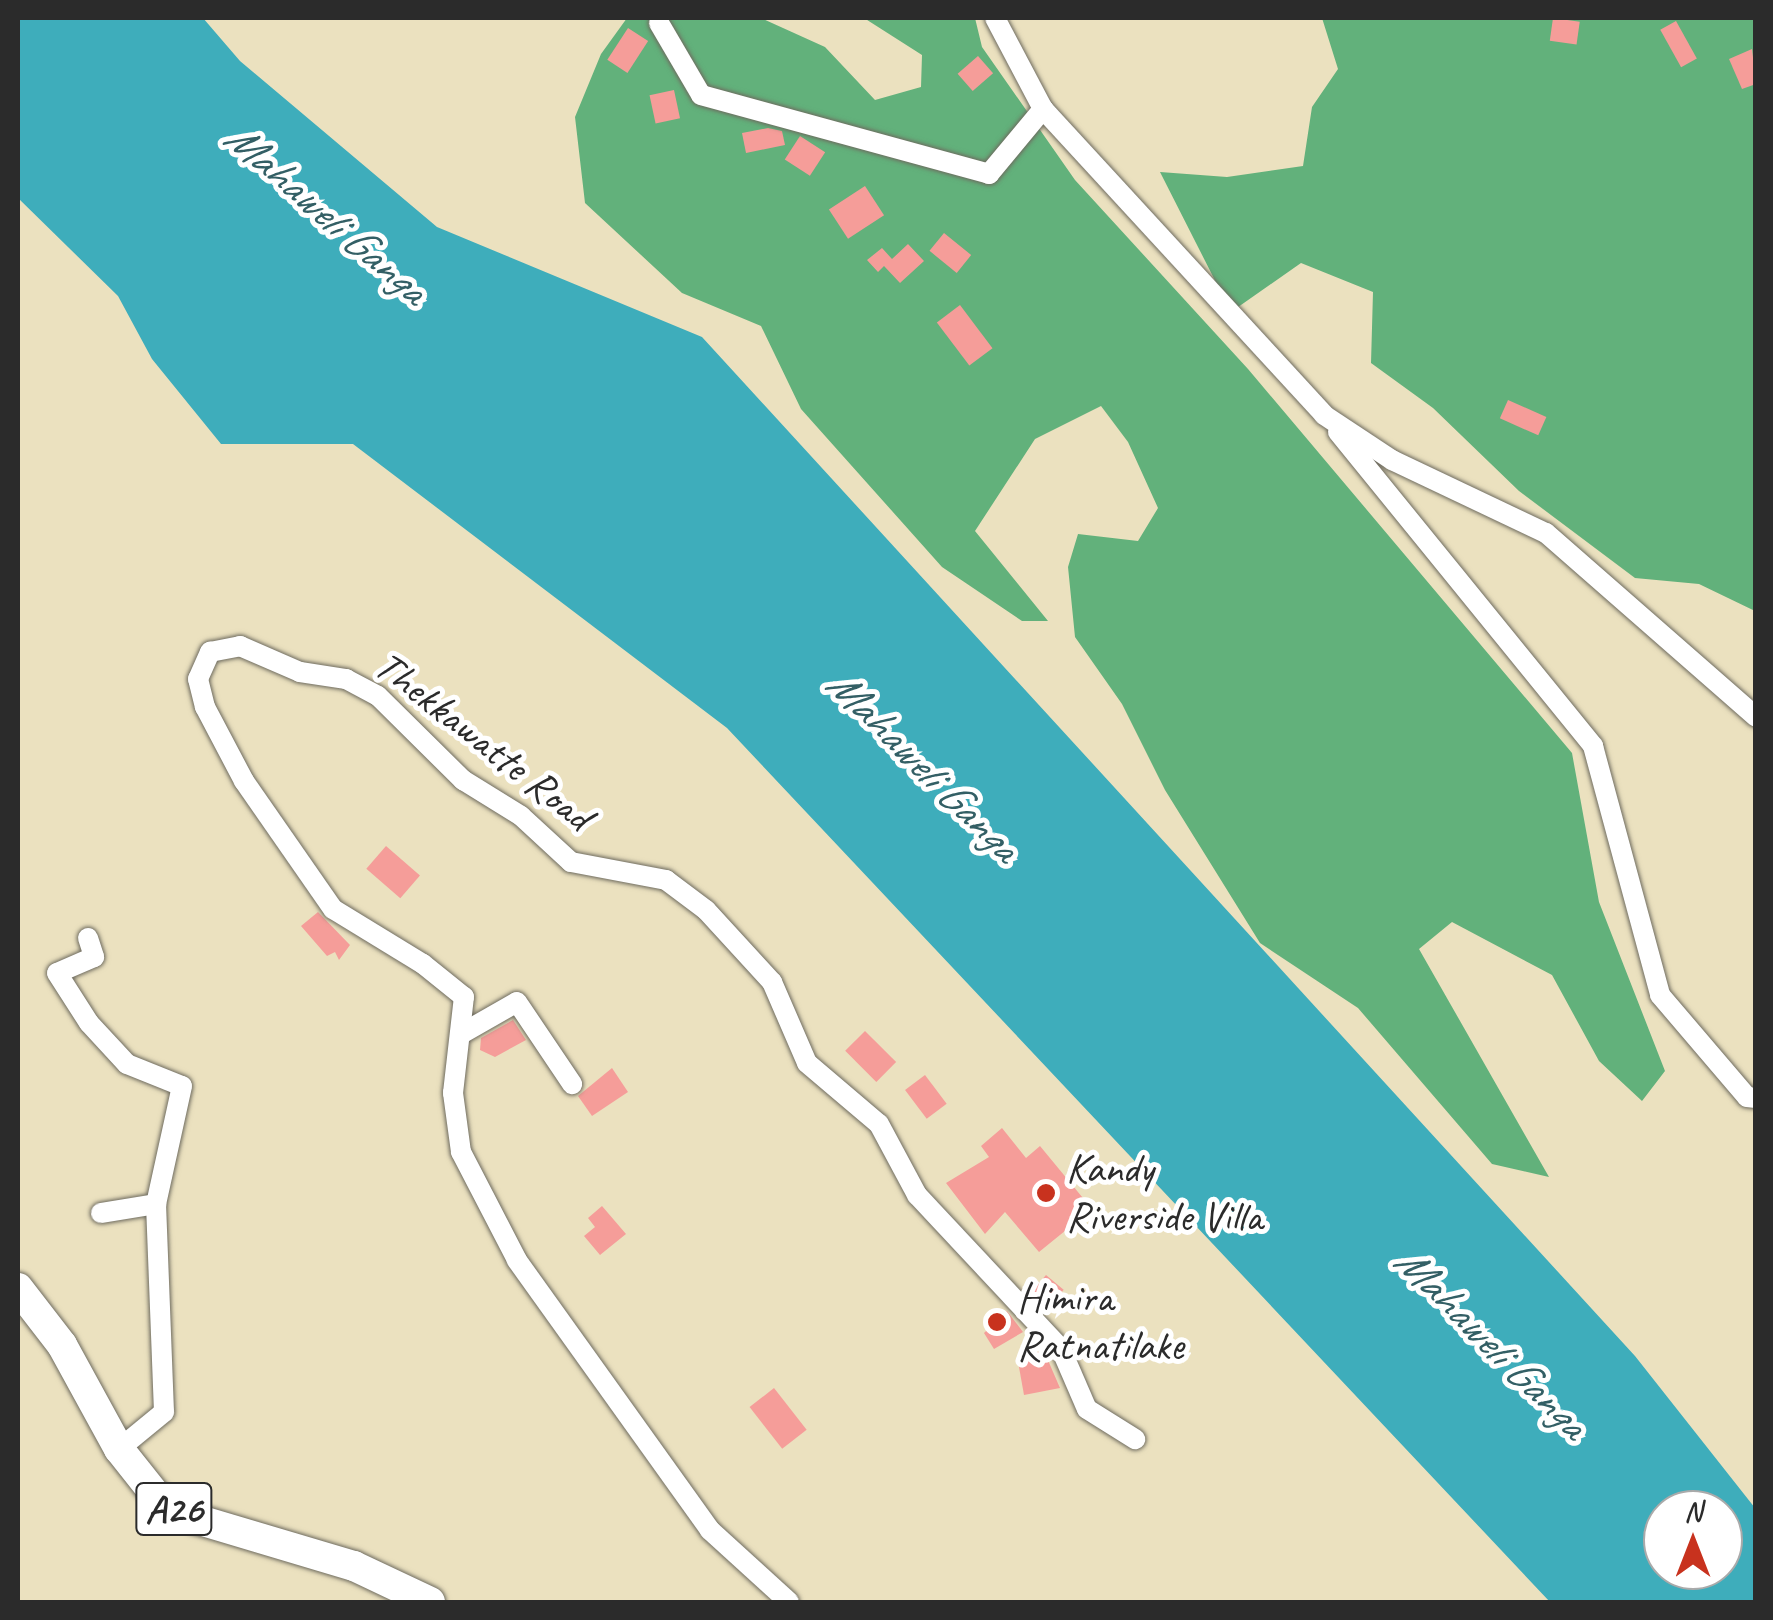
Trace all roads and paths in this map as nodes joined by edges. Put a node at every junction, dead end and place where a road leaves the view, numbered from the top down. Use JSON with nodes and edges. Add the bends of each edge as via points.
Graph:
{"nodes":[{"id":1,"x":995,"y":18,"type":"edge"},
{"id":2,"x":659,"y":23,"type":"dead end"},
{"id":3,"x":1043,"y":109,"type":"junction"},
{"id":4,"x":1324,"y":415,"type":"junction"},
{"id":5,"x":1756,"y":717,"type":"edge"},
{"id":6,"x":88,"y":938,"type":"dead end"},
{"id":7,"x":461,"y":1034,"type":"junction"},
{"id":8,"x":572,"y":1084,"type":"dead end"},
{"id":9,"x":1756,"y":1098,"type":"edge"},
{"id":10,"x":156,"y":1204,"type":"junction"},
{"id":11,"x":101,"y":1212,"type":"dead end"},
{"id":12,"x":18,"y":1288,"type":"edge"},
{"id":13,"x":1135,"y":1439,"type":"dead end"},
{"id":14,"x":119,"y":1449,"type":"junction"},
{"id":15,"x":430,"y":1602,"type":"edge"},
{"id":16,"x":789,"y":1602,"type":"edge"}],
"edges":[{"from":1,"to":3,"type":"street"},
{"from":2,"to":3,"type":"street","via":[[701,95],[989,174]]},
{"from":3,"to":4,"type":"street"},
{"from":4,"to":5,"type":"street","via":[[1392,460],[1546,532]]},
{"from":4,"to":9,"type":"street","via":[[1593,746],[1660,995],[1748,1097]]},
{"from":6,"to":10,"type":"street","via":[[94,957],[57,973],[88,1023],[127,1064],[182,1086]]},
{"from":7,"to":8,"type":"street","via":[[517,1002]]},
{"from":7,"to":13,"type":"street","name":"Thekkawatte Road","via":[[464,997],[333,909],[244,780],[198,680],[210,652],[240,646],[287,668],[346,679],[378,696],[463,780],[521,816],[571,862],[666,880],[706,910],[772,982],[807,1063],[879,1124],[918,1195],[1062,1349],[1087,1409]]},
{"from":7,"to":16,"type":"street","name":"Thekkawatte Road","via":[[452,1093],[461,1152],[517,1260],[710,1530]]},
{"from":10,"to":11,"type":"street"},
{"from":10,"to":14,"type":"street","via":[[164,1412]]},
{"from":12,"to":14,"type":"highway","number":"A26","via":[[62,1345]]},
{"from":14,"to":15,"type":"highway","number":"A26","via":[[148,1488],[183,1514],[329,1557]]}]}
